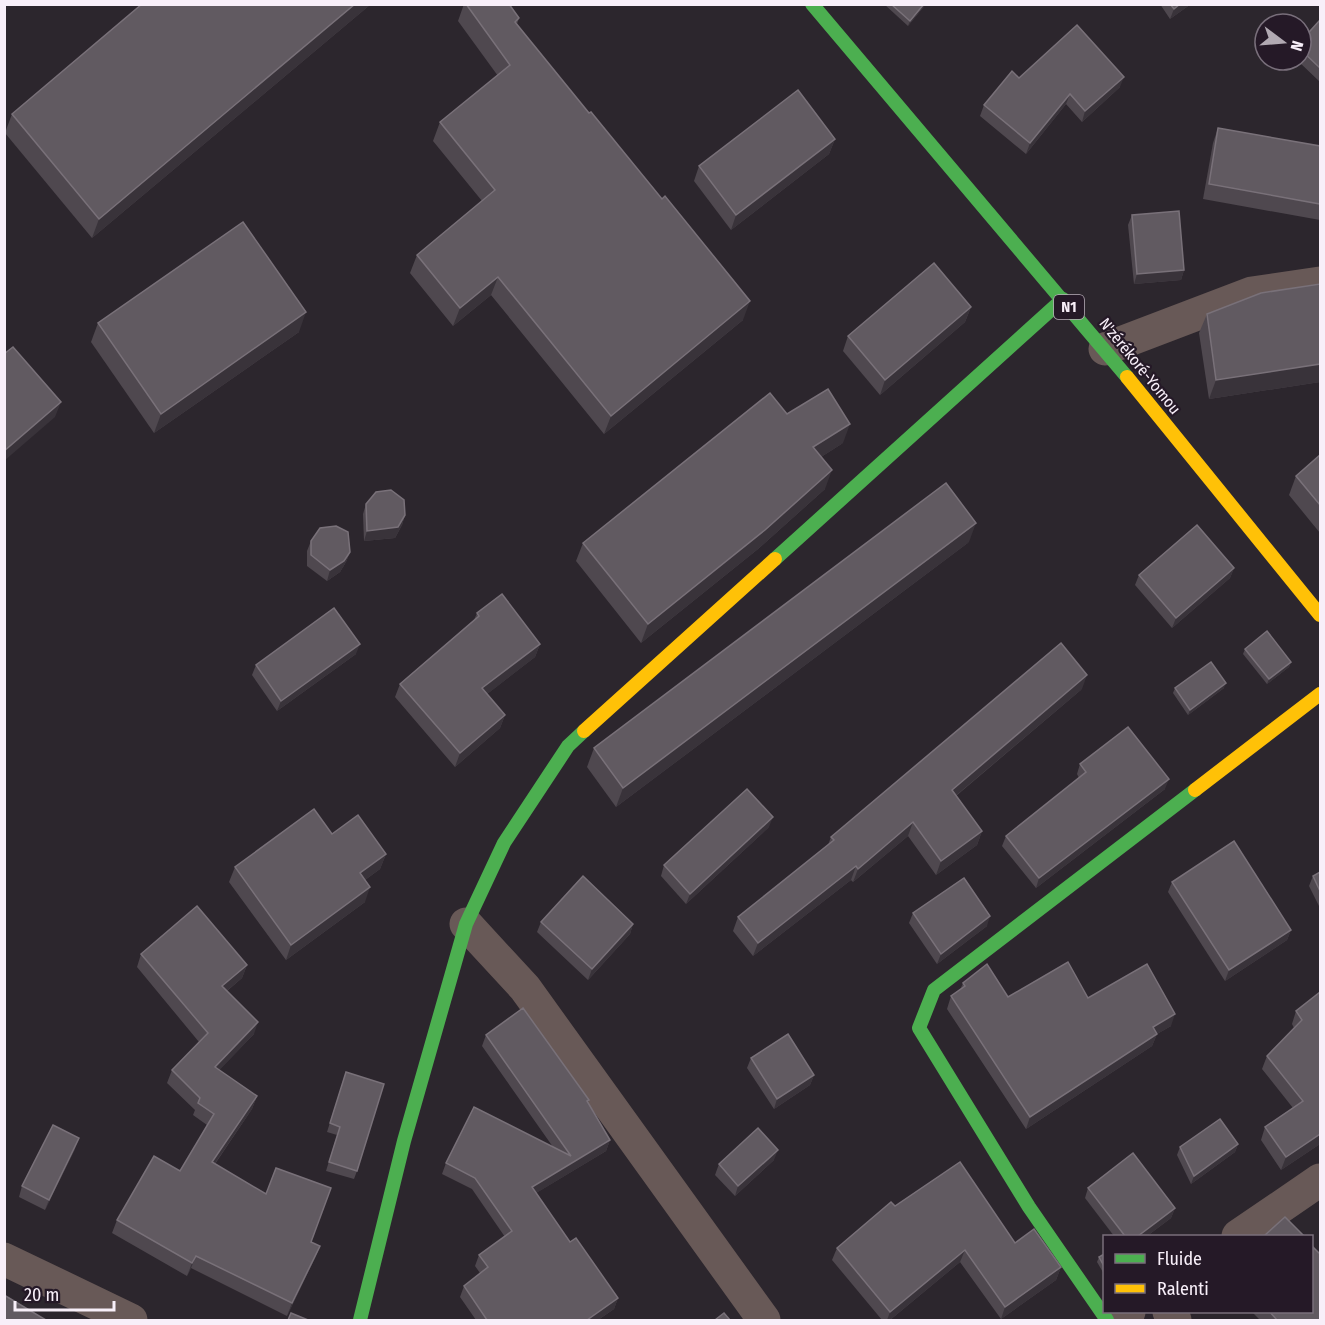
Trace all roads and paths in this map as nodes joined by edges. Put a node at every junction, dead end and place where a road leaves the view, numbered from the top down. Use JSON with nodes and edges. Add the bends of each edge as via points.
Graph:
{"nodes":[{"id":1,"x":812,"y":4,"type":"edge"},
{"id":2,"x":1320,"y":283,"type":"edge"},
{"id":3,"x":1062,"y":299,"type":"junction"},
{"id":4,"x":1105,"y":349,"type":"junction"},
{"id":5,"x":1320,"y":615,"type":"edge"},
{"id":6,"x":1320,"y":694,"type":"edge"},
{"id":7,"x":466,"y":924,"type":"junction"},
{"id":8,"x":1320,"y":1180,"type":"edge"},
{"id":9,"x":1239,"y":1235,"type":"edge"},
{"id":10,"x":4,"y":1259,"type":"edge"},
{"id":11,"x":130,"y":1320,"type":"edge"},
{"id":12,"x":360,"y":1320,"type":"edge"},
{"id":13,"x":764,"y":1320,"type":"edge"},
{"id":14,"x":1107,"y":1320,"type":"edge"}],
"edges":[{"from":1,"to":3,"type":"main road","name":"N'zérékoré-Yomou","number":"N1"},
{"from":2,"to":4,"type":"street","via":[[1252,293]]},
{"from":3,"to":4,"type":"main road","name":"N'zérékoré-Yomou","number":"N1"},
{"from":3,"to":7,"type":"main road","via":[[568,746],[504,843]]},
{"from":4,"to":5,"type":"main road","name":"N'zérékoré-Yomou","number":"N1"},
{"from":6,"to":14,"type":"main road","via":[[934,990],[919,1028],[1029,1207]]},
{"from":7,"to":12,"type":"main road","via":[[404,1141]]},
{"from":7,"to":13,"type":"street","via":[[525,988]]},
{"from":8,"to":9,"type":"street"},
{"from":10,"to":11,"type":"street"}]}
